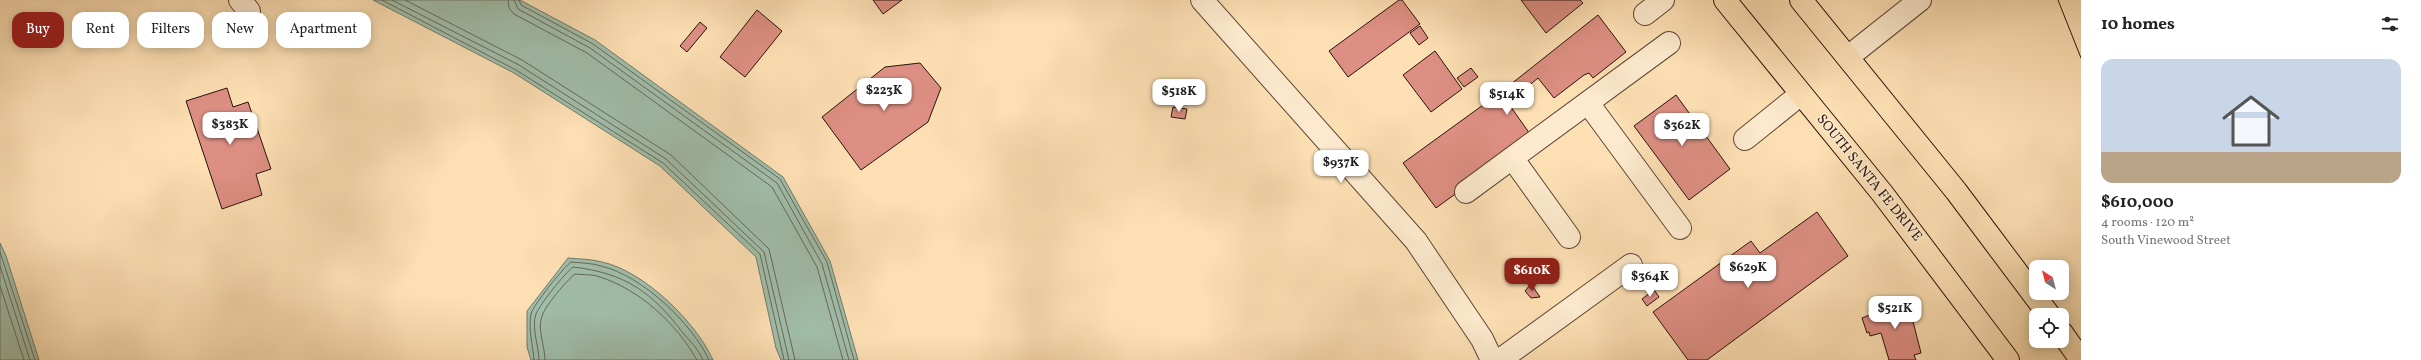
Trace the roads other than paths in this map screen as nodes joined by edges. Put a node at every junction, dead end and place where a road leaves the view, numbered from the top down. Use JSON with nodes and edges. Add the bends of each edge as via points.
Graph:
{"nodes":[{"id":1,"x":1202,"y":0,"type":"edge"},
{"id":2,"x":1662,"y":0,"type":"edge"},
{"id":3,"x":1725,"y":0,"type":"edge"},
{"id":4,"x":1801,"y":0,"type":"edge"},
{"id":5,"x":1920,"y":0,"type":"edge"},
{"id":6,"x":1645,"y":14,"type":"dead end"},
{"id":7,"x":1669,"y":44,"type":"dead end"},
{"id":8,"x":1848,"y":57,"type":"junction"},
{"id":9,"x":1801,"y":94,"type":"junction"},
{"id":10,"x":1588,"y":103,"type":"junction"},
{"id":11,"x":1745,"y":139,"type":"dead end"},
{"id":12,"x":1513,"y":159,"type":"junction"},
{"id":13,"x":1466,"y":192,"type":"dead end"},
{"id":14,"x":1680,"y":228,"type":"dead end"},
{"id":15,"x":1569,"y":237,"type":"dead end"},
{"id":16,"x":1631,"y":265,"type":"dead end"},
{"id":17,"x":2044,"y":308,"type":"edge"},
{"id":18,"x":2069,"y":343,"type":"edge"},
{"id":19,"x":1492,"y":360,"type":"edge"},
{"id":20,"x":1500,"y":360,"type":"edge"},
{"id":21,"x":2008,"y":360,"type":"edge"},
{"id":22,"x":2081,"y":360,"type":"edge"}],
"edges":[{"from":1,"to":19,"type":"street","via":[[1416,241],[1482,339]]},
{"from":2,"to":6,"type":"street"},
{"from":3,"to":9,"type":"highway","name":"SOUTH SANTA FE DRIVE"},
{"from":4,"to":8,"type":"highway"},
{"from":5,"to":8,"type":"street"},
{"from":7,"to":10,"type":"street"},
{"from":8,"to":17,"type":"highway","via":[[1960,197]]},
{"from":9,"to":11,"type":"street"},
{"from":9,"to":21,"type":"highway","name":"SOUTH SANTA FE DRIVE","via":[[1896,211]]},
{"from":10,"to":12,"type":"street"},
{"from":10,"to":14,"type":"street"},
{"from":12,"to":13,"type":"street"},
{"from":12,"to":15,"type":"street"},
{"from":16,"to":20,"type":"street"},
{"from":18,"to":22,"type":"highway"}]}
